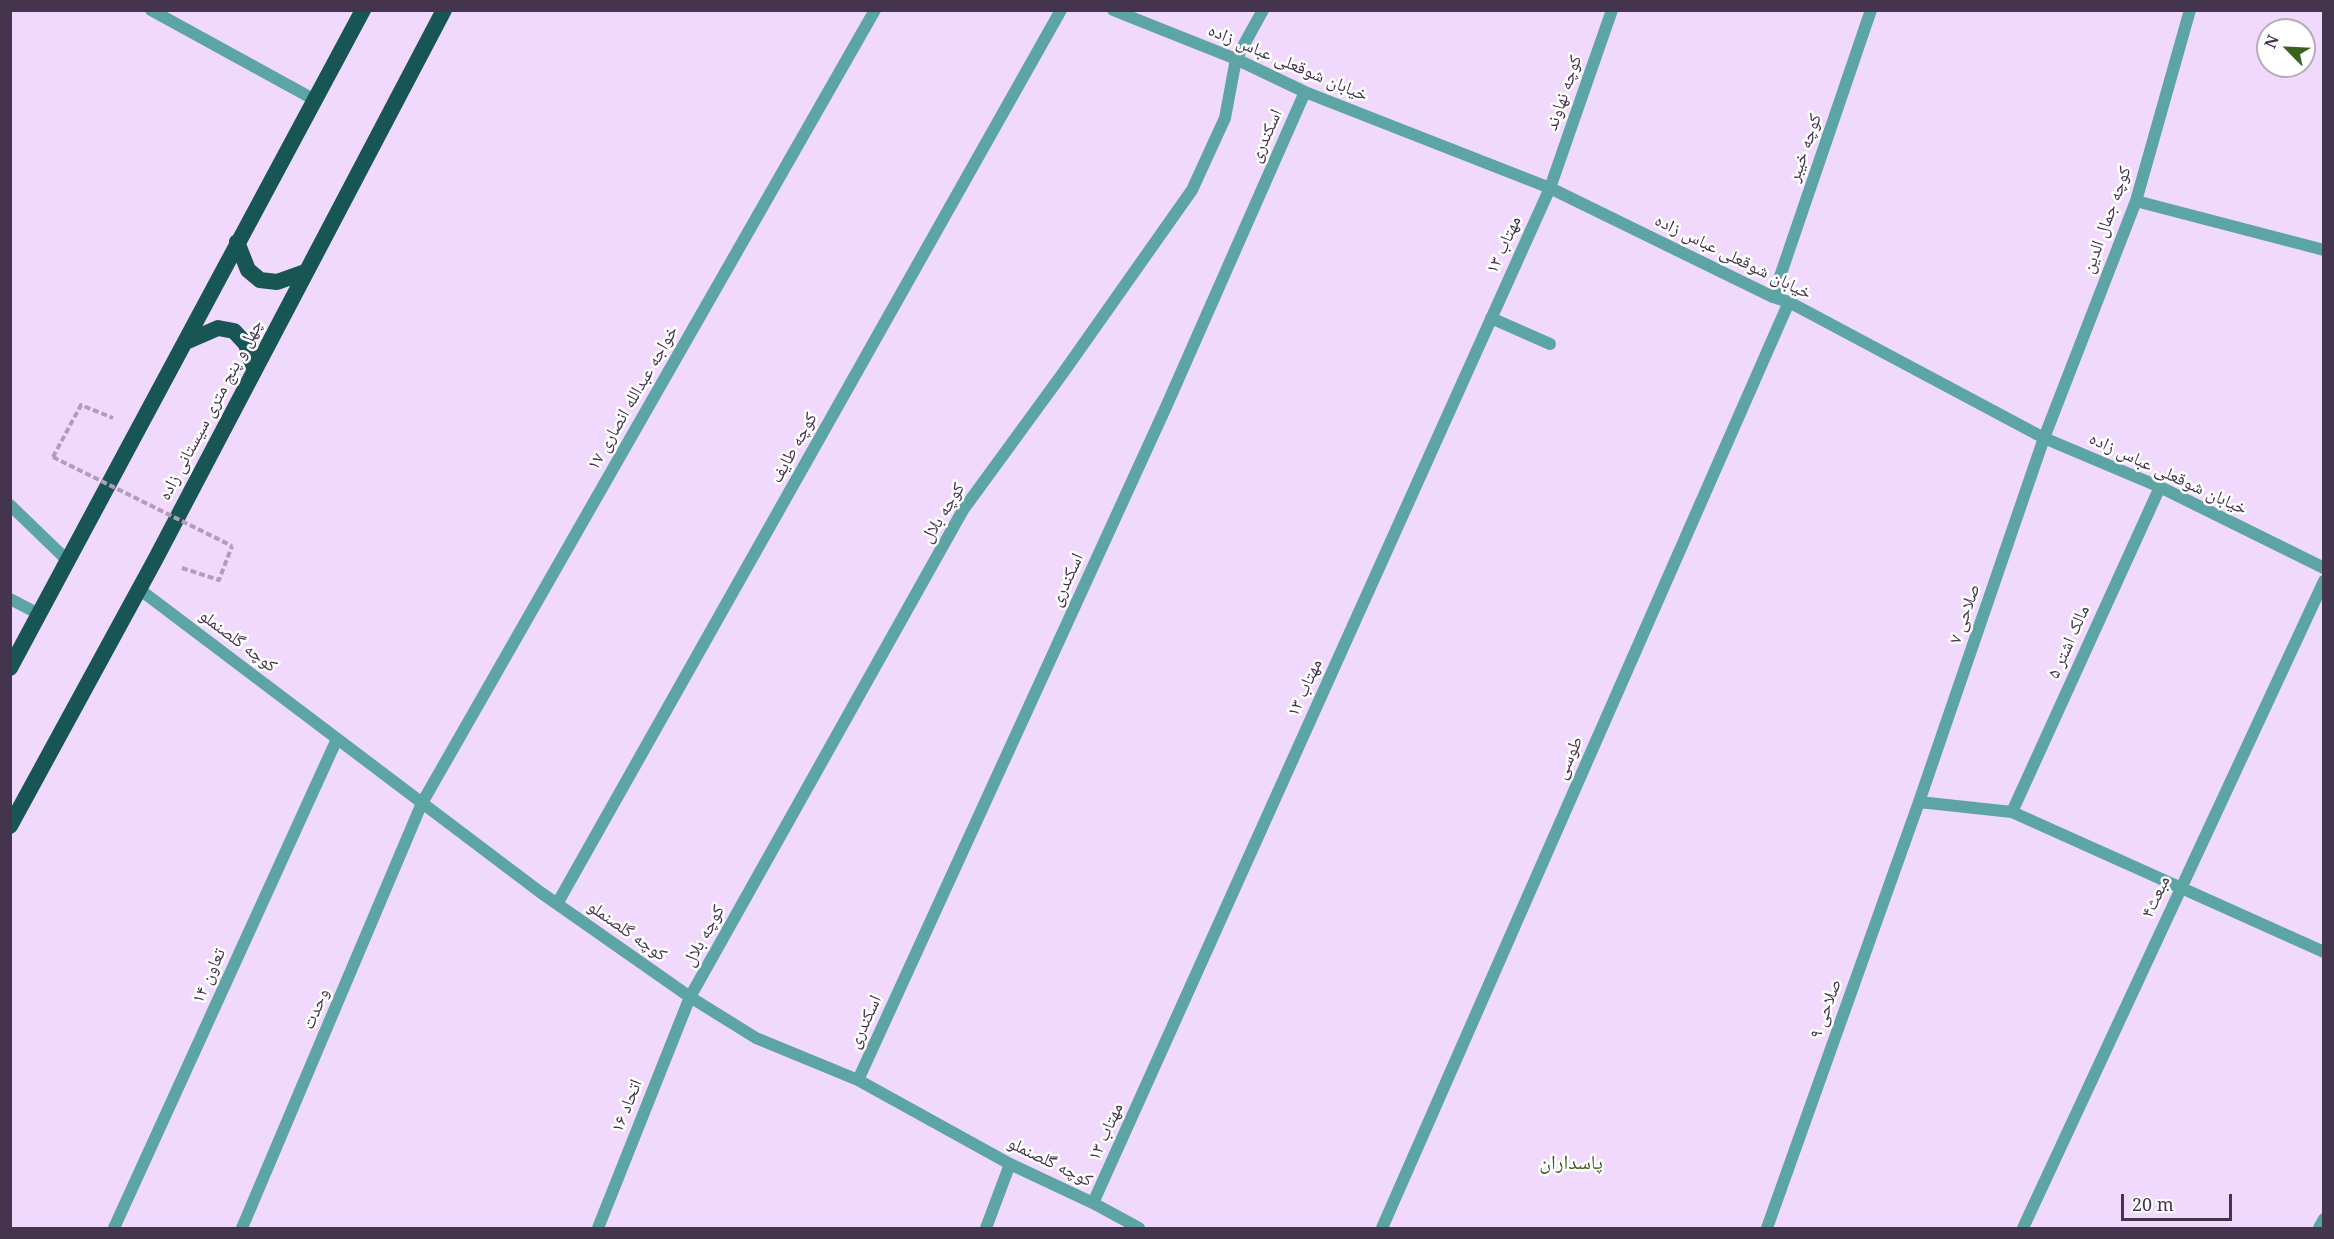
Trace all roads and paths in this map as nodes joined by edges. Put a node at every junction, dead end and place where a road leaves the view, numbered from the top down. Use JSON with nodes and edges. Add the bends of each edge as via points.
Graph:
{"nodes":[{"id":1,"x":151,"y":10,"type":"edge"},
{"id":2,"x":363,"y":10,"type":"edge"},
{"id":3,"x":444,"y":10,"type":"edge"},
{"id":4,"x":875,"y":10,"type":"edge"},
{"id":5,"x":1062,"y":10,"type":"edge"},
{"id":6,"x":1113,"y":10,"type":"edge"},
{"id":7,"x":1263,"y":10,"type":"edge"},
{"id":8,"x":1612,"y":10,"type":"edge"},
{"id":9,"x":1871,"y":10,"type":"edge"},
{"id":10,"x":2190,"y":10,"type":"edge"},
{"id":11,"x":1236,"y":58,"type":"junction"},
{"id":12,"x":1305,"y":92,"type":"junction"},
{"id":13,"x":315,"y":100,"type":"junction"},
{"id":14,"x":1550,"y":188,"type":"junction"},
{"id":15,"x":2136,"y":201,"type":"junction"},
{"id":16,"x":237,"y":242,"type":"junction"},
{"id":17,"x":2324,"y":250,"type":"edge"},
{"id":18,"x":305,"y":272,"type":"junction"},
{"id":19,"x":1773,"y":297,"type":"junction"},
{"id":20,"x":1789,"y":302,"type":"junction"},
{"id":21,"x":1491,"y":318,"type":"junction"},
{"id":22,"x":188,"y":341,"type":"junction"},
{"id":23,"x":1550,"y":344,"type":"dead end"},
{"id":24,"x":254,"y":371,"type":"junction"},
{"id":25,"x":139,"y":429,"type":"junction"},
{"id":26,"x":2044,"y":438,"type":"junction"},
{"id":27,"x":2160,"y":487,"type":"junction"},
{"id":28,"x":10,"y":505,"type":"edge"},
{"id":29,"x":155,"y":560,"type":"junction"},
{"id":30,"x":68,"y":561,"type":"junction"},
{"id":31,"x":2324,"y":568,"type":"edge"},
{"id":32,"x":2324,"y":581,"type":"edge"},
{"id":33,"x":139,"y":589,"type":"junction"},
{"id":34,"x":10,"y":599,"type":"edge"},
{"id":35,"x":39,"y":614,"type":"junction"},
{"id":36,"x":10,"y":668,"type":"edge"},
{"id":37,"x":337,"y":739,"type":"junction"},
{"id":38,"x":1919,"y":801,"type":"junction"},
{"id":39,"x":422,"y":803,"type":"junction"},
{"id":40,"x":2012,"y":812,"type":"junction"},
{"id":41,"x":10,"y":826,"type":"edge"},
{"id":42,"x":2180,"y":886,"type":"junction"},
{"id":43,"x":557,"y":904,"type":"junction"},
{"id":44,"x":2324,"y":952,"type":"edge"},
{"id":45,"x":690,"y":997,"type":"junction"},
{"id":46,"x":858,"y":1080,"type":"junction"},
{"id":47,"x":1010,"y":1164,"type":"junction"},
{"id":48,"x":1094,"y":1203,"type":"junction"},
{"id":49,"x":2324,"y":1219,"type":"edge"},
{"id":50,"x":114,"y":1228,"type":"edge"},
{"id":51,"x":242,"y":1228,"type":"edge"},
{"id":52,"x":598,"y":1228,"type":"edge"},
{"id":53,"x":986,"y":1228,"type":"edge"},
{"id":54,"x":1139,"y":1228,"type":"edge"},
{"id":55,"x":1382,"y":1228,"type":"edge"},
{"id":56,"x":1767,"y":1228,"type":"edge"},
{"id":57,"x":2023,"y":1228,"type":"edge"},
{"id":58,"x":2319,"y":1228,"type":"edge"}],
"edges":[{"from":1,"to":13,"type":"street"},
{"from":2,"to":13,"type":"highway"},
{"from":3,"to":18,"type":"highway","name":"چهل و پنج متری سیستانی زاده"},
{"from":4,"to":39,"type":"street","name":"خواجه عبدالله انصاری ۱۷"},
{"from":5,"to":43,"type":"street","name":"کوچه طایف"},
{"from":6,"to":11,"type":"street","name":"خیابان شوقعلی عباس زاده"},
{"from":7,"to":11,"type":"street","name":"کوچه بلال"},
{"from":8,"to":14,"type":"street","name":"کوچه نهاوند"},
{"from":9,"to":19,"type":"street","name":"کوچه خیبر"},
{"from":10,"to":15,"type":"street","name":"کوچه جمال الدین"},
{"from":11,"to":12,"type":"street","name":"خیابان شوقعلی عباس زاده"},
{"from":11,"to":45,"type":"street","name":"کوچه بلال","via":[[1225,117],[1192,190],[963,510]]},
{"from":12,"to":14,"type":"street","name":"خیابان شوقعلی عباس زاده"},
{"from":12,"to":46,"type":"street","name":"اسکندری","via":[[1166,407]]},
{"from":13,"to":16,"type":"highway"},
{"from":14,"to":19,"type":"street","name":"خیابان شوقعلی عباس زاده"},
{"from":14,"to":21,"type":"street","name":"مهتاب ۱۳"},
{"from":15,"to":17,"type":"street"},
{"from":15,"to":26,"type":"street","name":"کوچه جمال الدین"},
{"from":16,"to":18,"type":"highway","via":[[248,270],[260,280],[277,282]]},
{"from":16,"to":22,"type":"highway"},
{"from":18,"to":24,"type":"highway","name":"چهل و پنج متری سیستانی زاده"},
{"from":19,"to":20,"type":"street","name":"خیابان شوقعلی عباس زاده"},
{"from":20,"to":26,"type":"street","name":"خیابان شوقعلی عباس زاده"},
{"from":20,"to":55,"type":"street","name":"طوسی"},
{"from":21,"to":23,"type":"street"},
{"from":21,"to":48,"type":"street","name":"مهتاب ۱۳"},
{"from":22,"to":24,"type":"highway","via":[[218,328],[234,331],[246,344]]},
{"from":22,"to":25,"type":"highway"},
{"from":24,"to":29,"type":"highway","name":"چهل و پنج متری سیستانی زاده"},
{"from":25,"to":29,"type":"path","bridge":true,"via":[[81,405],[53,457],[232,546],[219,580]]},
{"from":25,"to":30,"type":"highway"},
{"from":26,"to":27,"type":"street","name":"خیابان شوقعلی عباس زاده"},
{"from":26,"to":38,"type":"street","name":"صلاحی ۷"},
{"from":27,"to":31,"type":"street","name":"خیابان شوقعلی عباس زاده"},
{"from":27,"to":40,"type":"street","name":"مالک اشتر ۵"},
{"from":28,"to":30,"type":"street"},
{"from":29,"to":33,"type":"highway","name":"چهل و پنج متری سیستانی زاده"},
{"from":30,"to":35,"type":"highway"},
{"from":32,"to":42,"type":"street","name":"مبعث۴"},
{"from":33,"to":37,"type":"street","name":"کوچه گلصنملو"},
{"from":33,"to":41,"type":"highway","name":"چهل و پنج متری سیستانی زاده"},
{"from":34,"to":35,"type":"street"},
{"from":35,"to":36,"type":"highway"},
{"from":37,"to":39,"type":"street","name":"کوچه گلصنملو"},
{"from":37,"to":50,"type":"street","name":"تعاون ۱۴"},
{"from":38,"to":40,"type":"street"},
{"from":38,"to":56,"type":"street","name":"صلاحی ۹"},
{"from":39,"to":43,"type":"street","name":"کوچه گلصنملو"},
{"from":39,"to":51,"type":"street","name":"وحدت"},
{"from":40,"to":42,"type":"street"},
{"from":42,"to":44,"type":"street"},
{"from":42,"to":57,"type":"street","name":"مبعث۴"},
{"from":43,"to":45,"type":"street","name":"کوچه گلصنملو"},
{"from":45,"to":46,"type":"street","name":"کوچه گلصنملو","via":[[756,1038]]},
{"from":45,"to":52,"type":"street","name":"اتحاد ۱۶"},
{"from":46,"to":47,"type":"street","name":"کوچه گلصنملو"},
{"from":47,"to":48,"type":"street","name":"کوچه گلصنملو"},
{"from":47,"to":53,"type":"street"},
{"from":48,"to":54,"type":"street","name":"کوچه گلصنملو"},
{"from":49,"to":58,"type":"street"}]}
